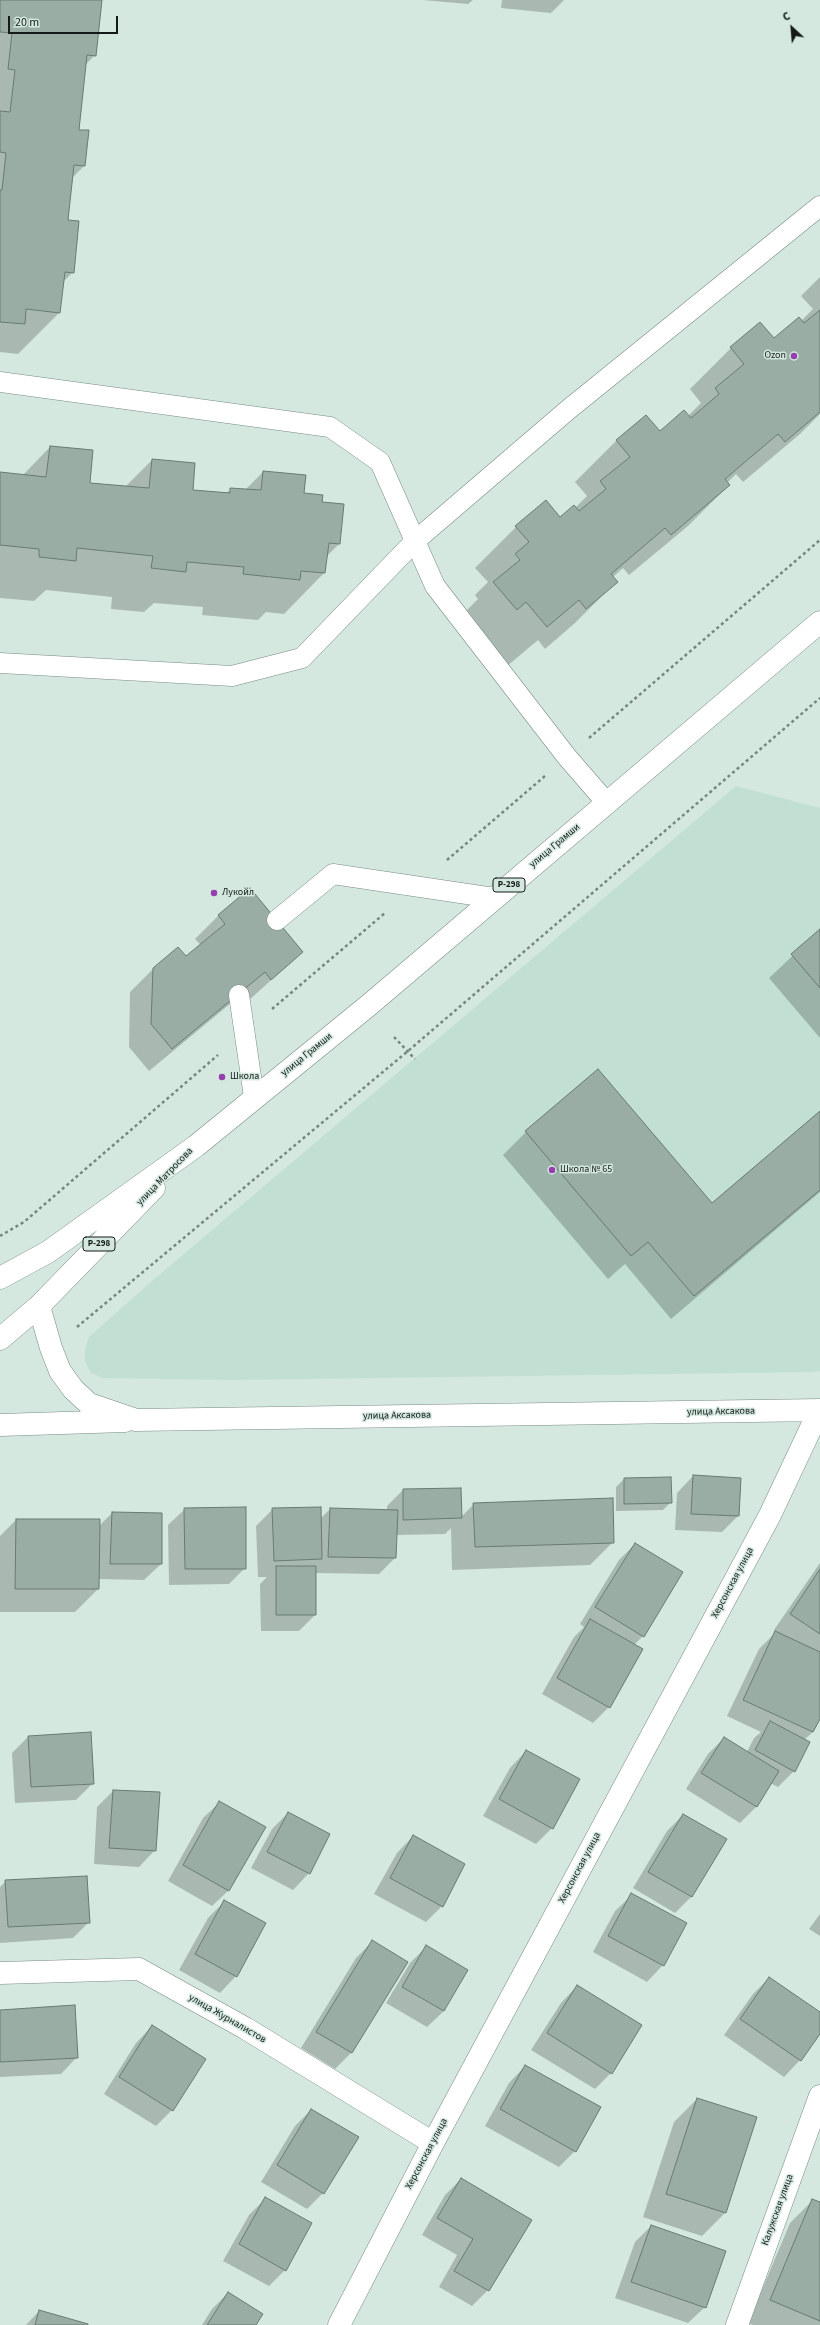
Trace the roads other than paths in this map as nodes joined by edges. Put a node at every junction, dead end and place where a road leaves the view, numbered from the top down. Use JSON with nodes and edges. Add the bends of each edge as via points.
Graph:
{"nodes":[{"id":1,"x":820,"y":206,"type":"edge"},
{"id":2,"x":0,"y":382,"type":"edge"},
{"id":3,"x":415,"y":541,"type":"junction"},
{"id":4,"x":820,"y":622,"type":"edge"},
{"id":5,"x":0,"y":663,"type":"edge"},
{"id":6,"x":606,"y":802,"type":"junction"},
{"id":7,"x":494,"y":898,"type":"junction"},
{"id":8,"x":277,"y":920,"type":"dead end"},
{"id":9,"x":239,"y":995,"type":"dead end"},
{"id":10,"x":254,"y":1097,"type":"junction"},
{"id":11,"x":196,"y":1146,"type":"junction"},
{"id":12,"x":0,"y":1278,"type":"edge"},
{"id":13,"x":39,"y":1306,"type":"junction"},
{"id":14,"x":0,"y":1339,"type":"edge"},
{"id":15,"x":819,"y":1411,"type":"edge"},
{"id":16,"x":136,"y":1420,"type":"junction"},
{"id":17,"x":0,"y":1425,"type":"edge"},
{"id":18,"x":0,"y":1973,"type":"edge"},
{"id":19,"x":820,"y":2096,"type":"edge"},
{"id":20,"x":433,"y":2143,"type":"junction"},
{"id":21,"x":339,"y":2325,"type":"edge"},
{"id":22,"x":737,"y":2325,"type":"edge"}],
"edges":[{"from":1,"to":3,"type":"lane","via":[[568,409]]},
{"from":2,"to":3,"type":"lane","via":[[330,427],[380,462]]},
{"from":3,"to":5,"type":"lane","via":[[302,658],[232,676]]},
{"from":3,"to":6,"type":"lane","via":[[435,586],[567,757]]},
{"from":4,"to":6,"type":"main road","name":"улица Грамши","number":"Р-298"},
{"from":6,"to":7,"type":"main road","name":"улица Грамши","number":"Р-298"},
{"from":7,"to":8,"type":"lane","via":[[333,874]]},
{"from":7,"to":10,"type":"main road","name":"улица Грамши","number":"Р-298"},
{"from":9,"to":10,"type":"lane"},
{"from":10,"to":11,"type":"main road","name":"улица Грамши","number":"Р-298"},
{"from":11,"to":12,"type":"main road","name":"улица Матросова","number":"Р-298","via":[[48,1252]]},
{"from":11,"to":13,"type":"main road","name":"улица Матросова","number":"Р-298"},
{"from":13,"to":14,"type":"main road","name":"улица Матросова","number":"Р-298"},
{"from":13,"to":16,"type":"main road","name":"улица Аксакова","via":[[60,1371],[73,1389],[89,1404]]},
{"from":15,"to":16,"type":"main road","name":"улица Аксакова"},
{"from":15,"to":20,"type":"main road","name":"Херсонская улица","via":[[770,1515]]},
{"from":16,"to":17,"type":"main road"},
{"from":18,"to":20,"type":"main road","name":"улица Журналистов","via":[[139,1969],[245,2028]]},
{"from":19,"to":22,"type":"main road","name":"Калужская улица"},
{"from":20,"to":21,"type":"main road","name":"Херсонская улица"}]}
